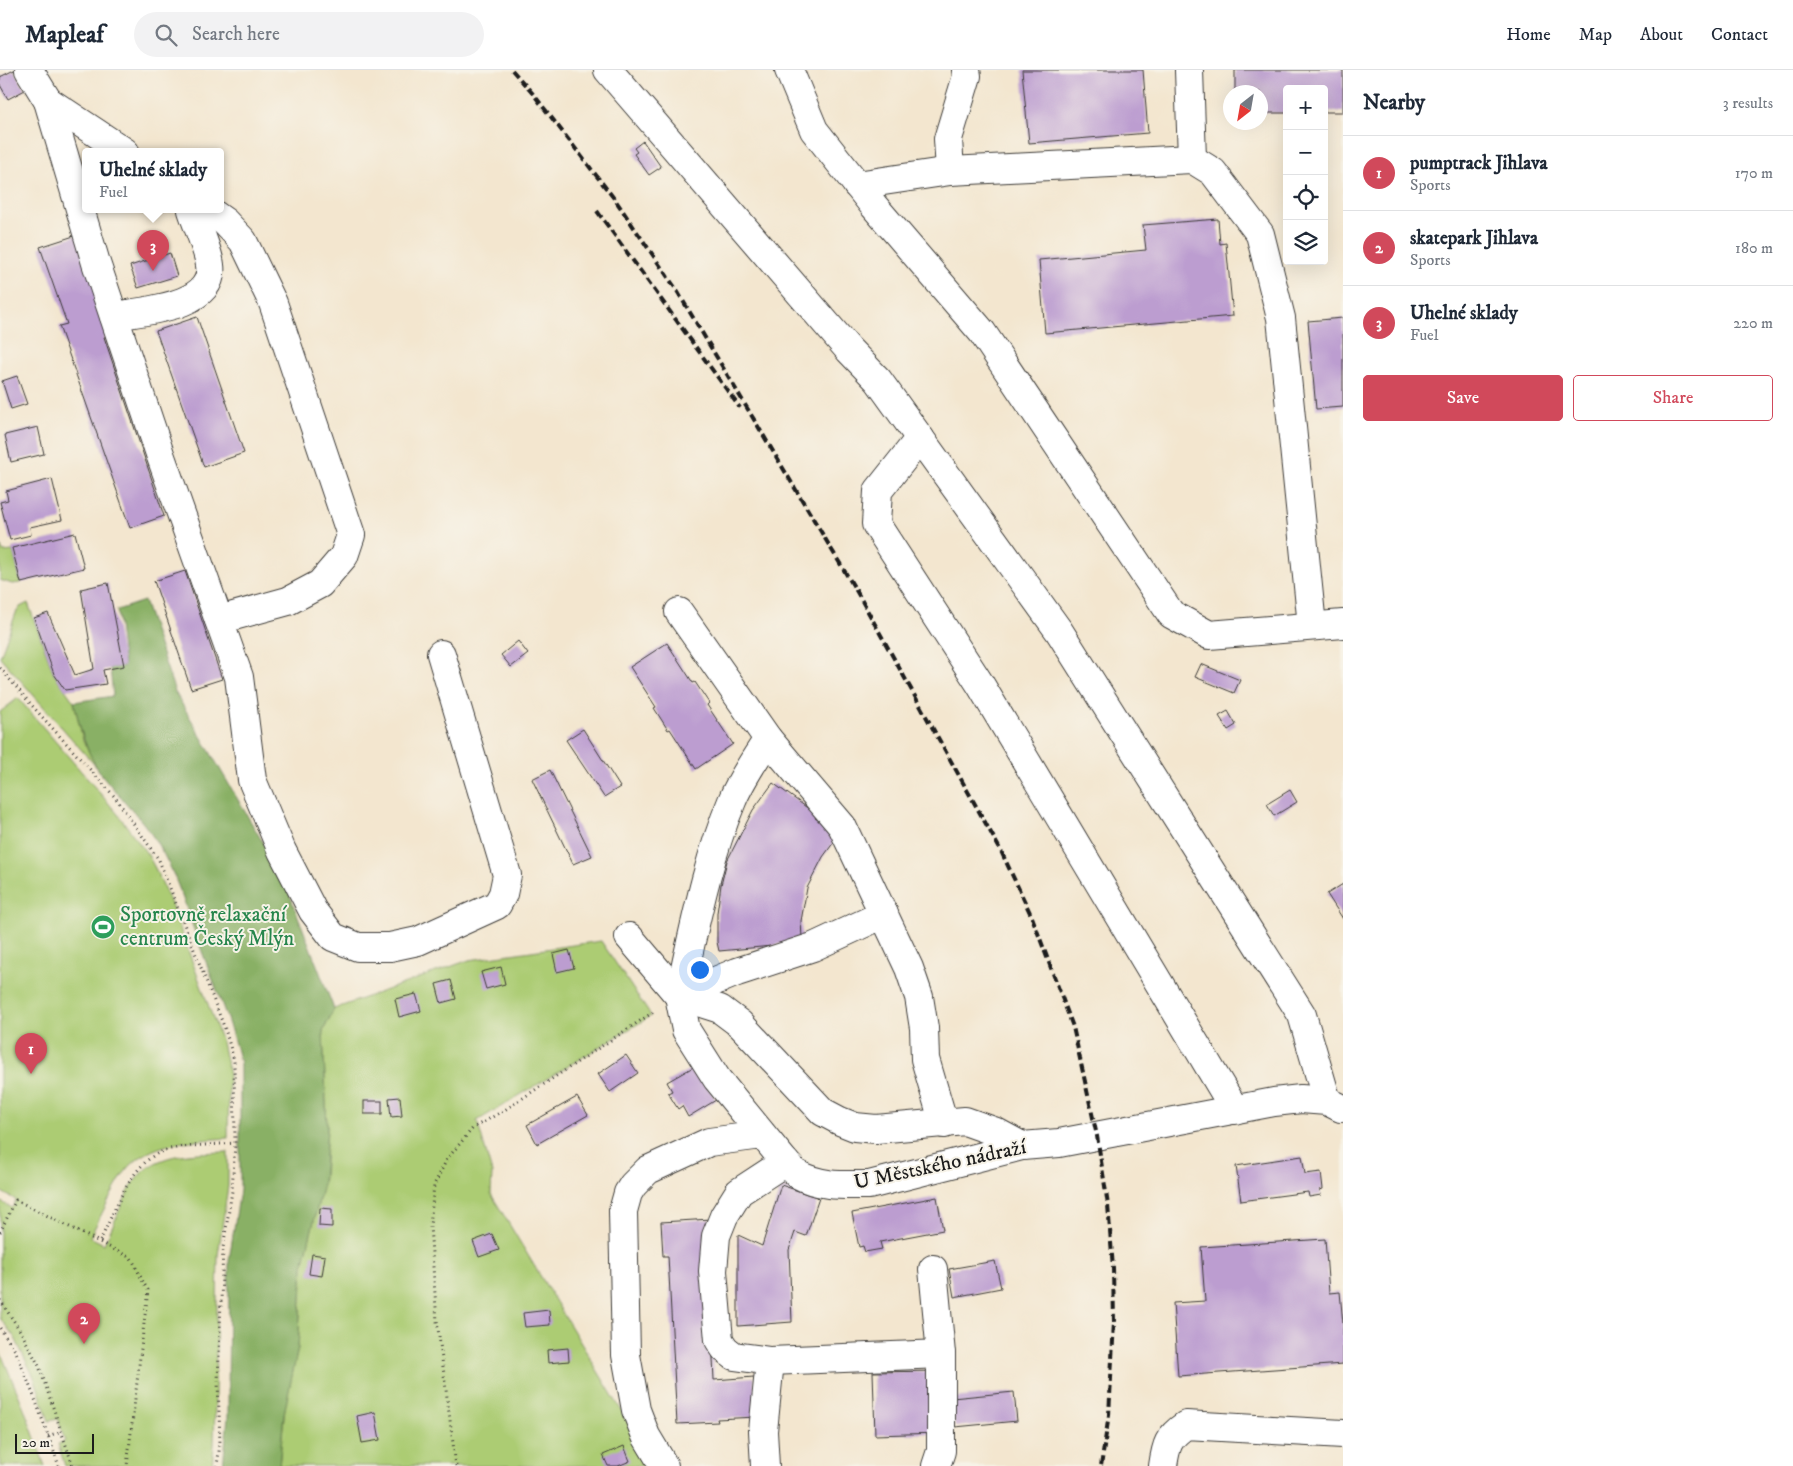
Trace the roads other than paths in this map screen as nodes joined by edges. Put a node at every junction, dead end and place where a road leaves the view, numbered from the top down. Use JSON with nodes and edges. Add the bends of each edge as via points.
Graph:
{"nodes":[{"id":1,"x":29,"y":70,"type":"edge"},
{"id":2,"x":608,"y":70,"type":"edge"},
{"id":3,"x":789,"y":70,"type":"edge"},
{"id":4,"x":966,"y":70,"type":"edge"},
{"id":5,"x":1189,"y":70,"type":"edge"},
{"id":6,"x":48,"y":101,"type":"junction"},
{"id":7,"x":119,"y":148,"type":"edge"},
{"id":8,"x":1192,"y":159,"type":"junction"},
{"id":9,"x":950,"y":172,"type":"junction"},
{"id":10,"x":857,"y":185,"type":"junction"},
{"id":11,"x":193,"y":213,"type":"edge"},
{"id":12,"x":212,"y":213,"type":"edge"},
{"id":13,"x":114,"y":316,"type":"junction"},
{"id":14,"x":920,"y":438,"type":"junction"},
{"id":15,"x":679,"y":612,"type":"dead end"},
{"id":16,"x":219,"y":620,"type":"junction"},
{"id":17,"x":1343,"y":624,"type":"edge"},
{"id":18,"x":1312,"y":626,"type":"junction"},
{"id":19,"x":441,"y":654,"type":"dead end"},
{"id":20,"x":768,"y":739,"type":"junction"},
{"id":21,"x":884,"y":914,"type":"junction"},
{"id":22,"x":629,"y":938,"type":"dead end"},
{"id":23,"x":679,"y":996,"type":"junction"},
{"id":24,"x":1335,"y":1105,"type":"edge"},
{"id":25,"x":1235,"y":1110,"type":"junction"},
{"id":26,"x":944,"y":1124,"type":"junction"},
{"id":27,"x":762,"y":1135,"type":"junction"},
{"id":28,"x":1022,"y":1146,"type":"junction"},
{"id":29,"x":785,"y":1162,"type":"junction"},
{"id":30,"x":933,"y":1269,"type":"dead end"},
{"id":31,"x":941,"y":1354,"type":"junction"},
{"id":32,"x":770,"y":1361,"type":"junction"},
{"id":33,"x":1343,"y":1434,"type":"edge"},
{"id":34,"x":664,"y":1466,"type":"edge"},
{"id":35,"x":765,"y":1466,"type":"edge"},
{"id":36,"x":936,"y":1466,"type":"edge"},
{"id":37,"x":1163,"y":1466,"type":"edge"}],
"edges":[{"from":1,"to":6,"type":"street"},
{"from":2,"to":14,"type":"street","via":[[878,380]]},
{"from":3,"to":10,"type":"street","via":[[814,130]]},
{"from":4,"to":9,"type":"street","via":[[948,139]]},
{"from":5,"to":8,"type":"street"},
{"from":6,"to":7,"type":"street"},
{"from":6,"to":13,"type":"street"},
{"from":8,"to":9,"type":"street"},
{"from":8,"to":18,"type":"street","via":[[1213,172],[1260,234],[1280,318]]},
{"from":9,"to":10,"type":"street"},
{"from":10,"to":18,"type":"street","via":[[982,332],[1171,614],[1209,635]]},
{"from":11,"to":13,"type":"street","via":[[210,265],[210,279],[199,295],[180,303]]},
{"from":12,"to":16,"type":"street","via":[[243,241],[273,302],[351,535],[344,556],[320,584],[288,601]]},
{"from":13,"to":16,"type":"street"},
{"from":14,"to":24,"type":"street","via":[[1059,631],[1302,1015]]},
{"from":14,"to":25,"type":"street","via":[[878,491],[876,524],[980,684]]},
{"from":15,"to":20,"type":"street"},
{"from":16,"to":19,"type":"street","via":[[240,677],[252,780],[282,851],[313,912],[333,937],[358,947],[390,947],[418,941],[496,904],[503,894],[507,875]]},
{"from":17,"to":18,"type":"street"},
{"from":20,"to":21,"type":"street","via":[[842,826]]},
{"from":20,"to":23,"type":"street","via":[[749,767],[717,841]]},
{"from":21,"to":23,"type":"street","via":[[813,947],[737,972]]},
{"from":21,"to":26,"type":"street","via":[[919,997],[925,1059]]},
{"from":22,"to":23,"type":"street","name":"U Městského nádraží"},
{"from":23,"to":26,"type":"street","via":[[720,1009],[740,1024],[823,1112],[840,1121],[855,1127],[876,1129]]},
{"from":23,"to":27,"type":"street","name":"U Městského nádraží","via":[[686,1030],[717,1079]]},
{"from":24,"to":25,"type":"street","name":"U Městského nádraží","via":[[1301,1099]]},
{"from":25,"to":28,"type":"street","name":"U Městského nádraží","via":[[1059,1143]]},
{"from":26,"to":28,"type":"street","via":[[965,1121]]},
{"from":27,"to":29,"type":"street","name":"U Městského nádraží"},
{"from":27,"to":34,"type":"street","via":[[709,1142],[648,1170],[628,1192],[623,1211],[626,1355],[636,1410],[646,1436]]},
{"from":28,"to":29,"type":"street","name":"U Městského nádraží","via":[[869,1184],[818,1183],[798,1175]]},
{"from":29,"to":32,"type":"street","via":[[739,1192],[716,1236],[713,1271],[720,1340],[725,1349],[734,1356]]},
{"from":30,"to":31,"type":"street"},
{"from":31,"to":32,"type":"street"},
{"from":31,"to":36,"type":"street","via":[[941,1451]]},
{"from":32,"to":35,"type":"street","via":[[763,1431]]},
{"from":33,"to":37,"type":"street","via":[[1186,1425],[1173,1433]]}]}
